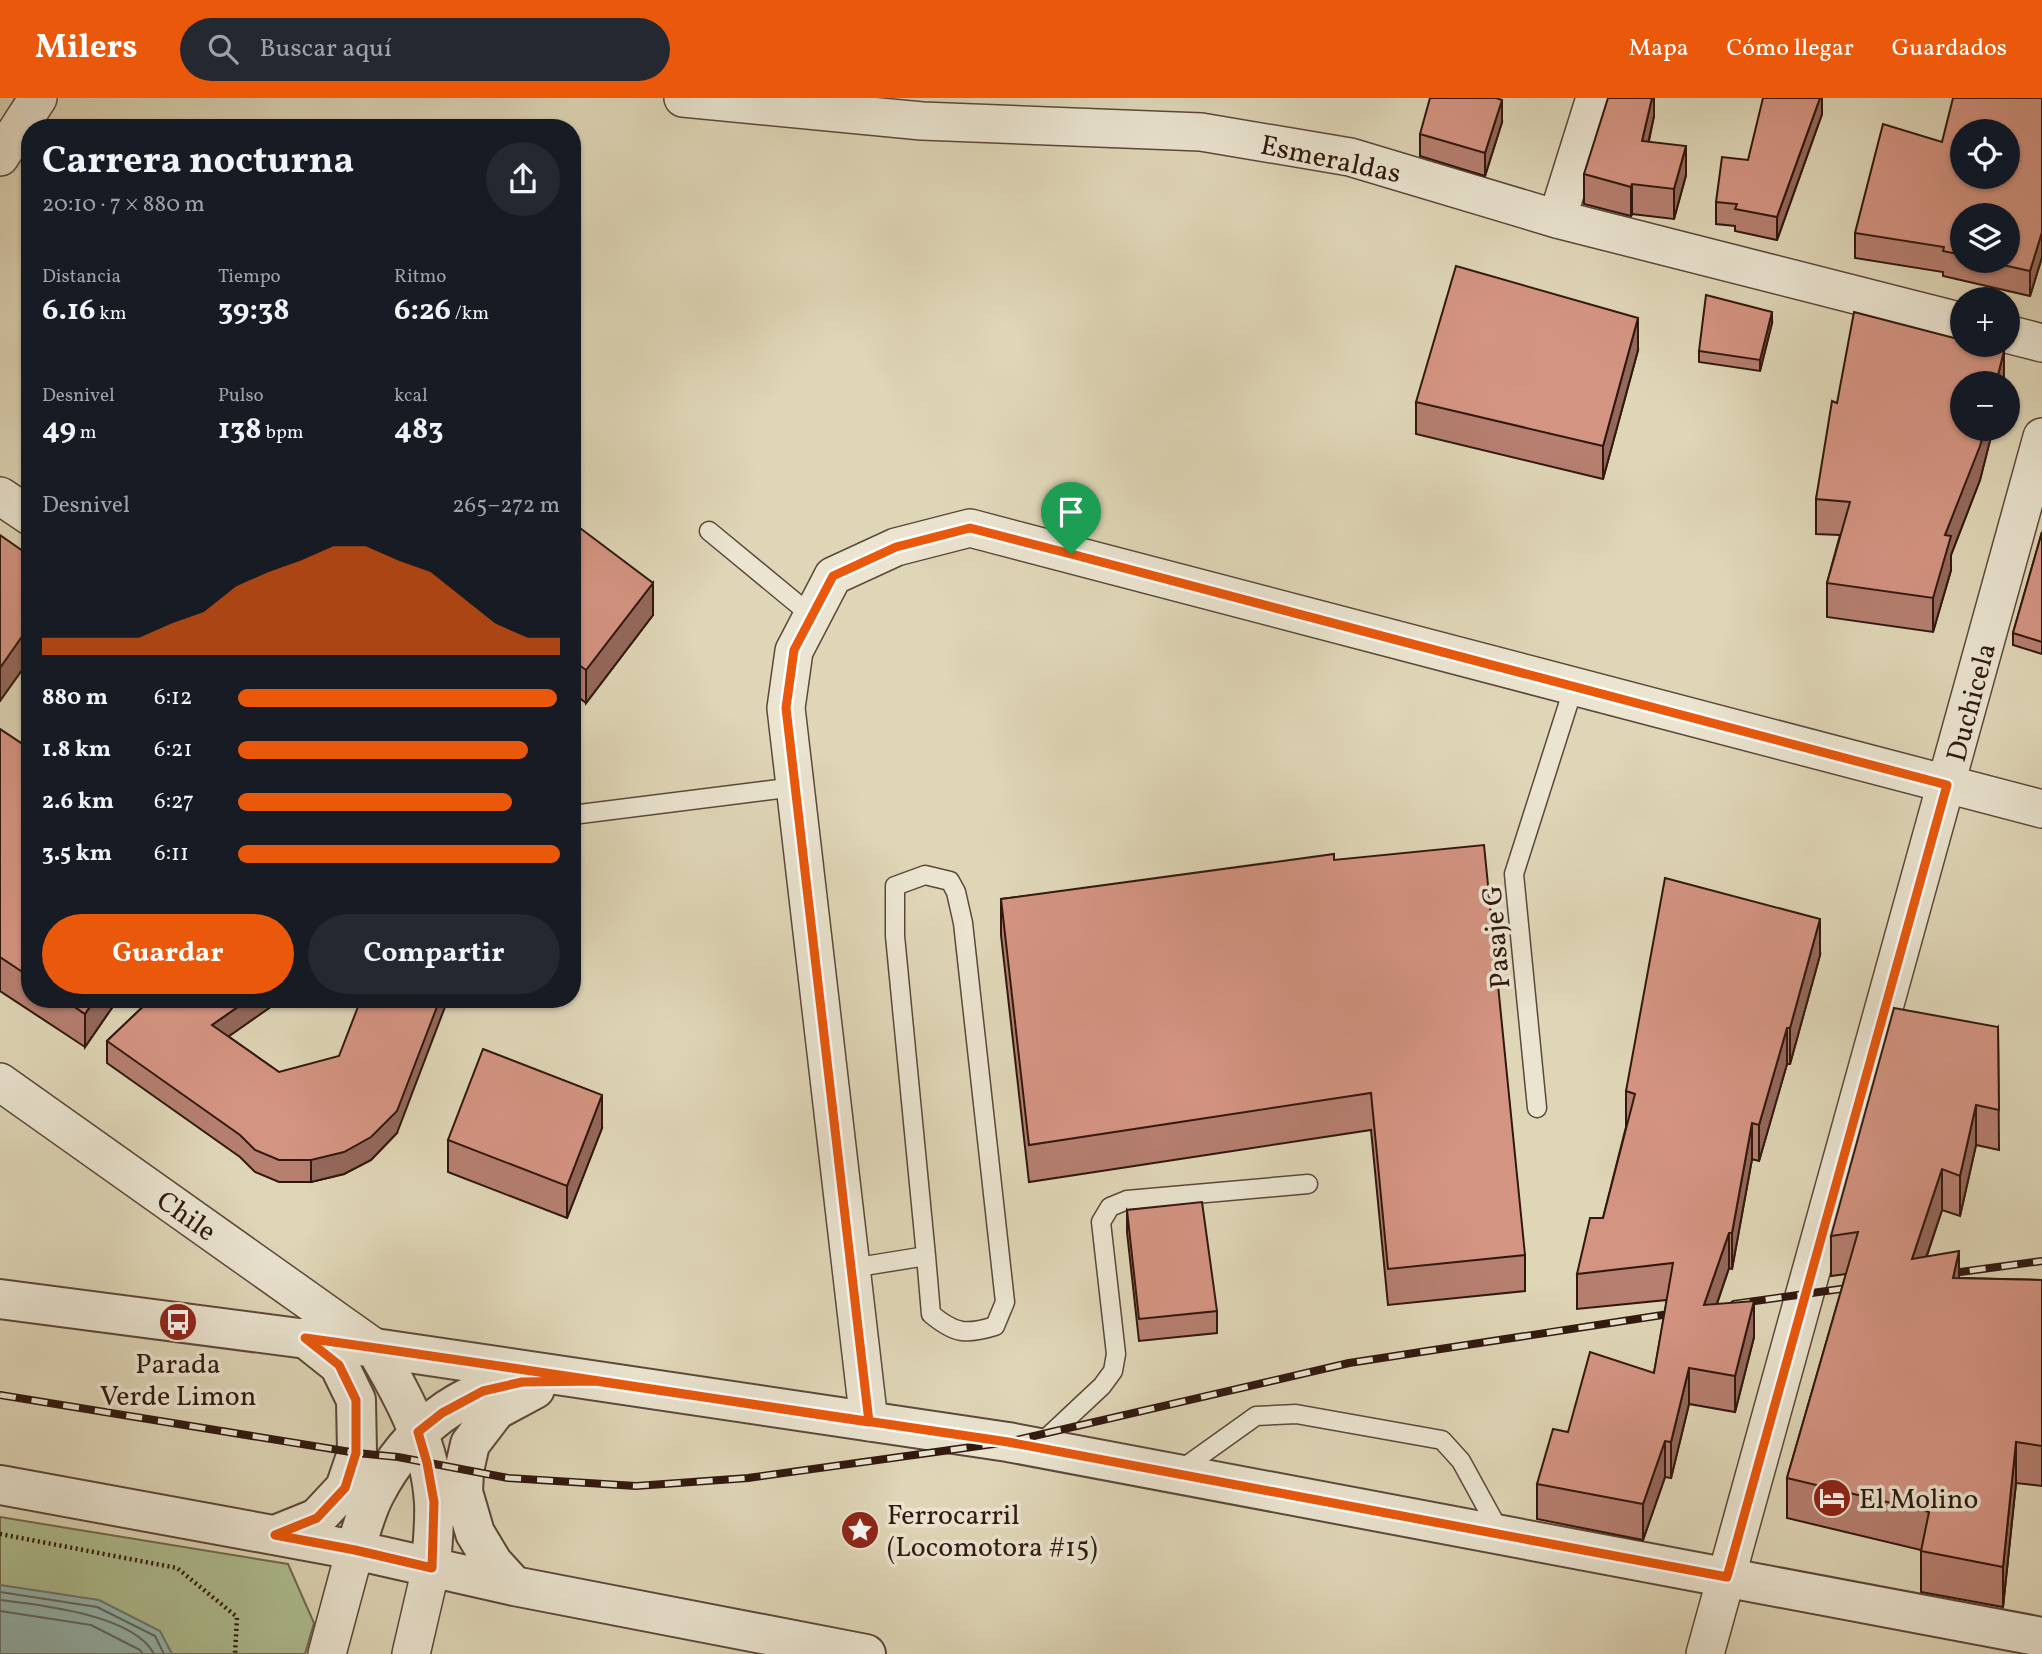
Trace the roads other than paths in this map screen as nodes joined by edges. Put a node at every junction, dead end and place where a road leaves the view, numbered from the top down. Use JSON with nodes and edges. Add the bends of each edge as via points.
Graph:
{"nodes":[{"id":1,"x":38,"y":98,"type":"edge"},
{"id":2,"x":683,"y":98,"type":"edge"},
{"id":3,"x":1595,"y":98,"type":"edge"},
{"id":4,"x":926,"y":109,"type":"edge"},
{"id":5,"x":24,"y":119,"type":"edge"},
{"id":6,"x":21,"y":124,"type":"edge"},
{"id":7,"x":0,"y":157,"type":"edge"},
{"id":8,"x":1557,"y":219,"type":"junction"},
{"id":9,"x":1950,"y":319,"type":"edge"},
{"id":10,"x":2020,"y":337,"type":"edge"},
{"id":11,"x":2042,"y":343,"type":"edge"},
{"id":12,"x":2042,"y":437,"type":"edge"},
{"id":13,"x":0,"y":496,"type":"edge"},
{"id":14,"x":21,"y":510,"type":"edge"},
{"id":15,"x":709,"y":531,"type":"dead end"},
{"id":16,"x":812,"y":616,"type":"junction"},
{"id":17,"x":1574,"y":686,"type":"junction"},
{"id":18,"x":1947,"y":785,"type":"junction"},
{"id":19,"x":795,"y":787,"type":"junction"},
{"id":20,"x":2042,"y":809,"type":"edge"},
{"id":21,"x":581,"y":814,"type":"edge"},
{"id":22,"x":0,"y":1082,"type":"edge"},
{"id":23,"x":1537,"y":1108,"type":"dead end"},
{"id":24,"x":1308,"y":1184,"type":"dead end"},
{"id":25,"x":926,"y":1256,"type":"junction"},
{"id":26,"x":852,"y":1268,"type":"junction"},
{"id":27,"x":0,"y":1299,"type":"edge"},
{"id":28,"x":305,"y":1338,"type":"junction"},
{"id":29,"x":374,"y":1348,"type":"junction"},
{"id":30,"x":596,"y":1381,"type":"junction"},
{"id":31,"x":869,"y":1422,"type":"junction"},
{"id":32,"x":418,"y":1432,"type":"junction"},
{"id":33,"x":1037,"y":1447,"type":"junction"},
{"id":34,"x":1176,"y":1473,"type":"junction"},
{"id":35,"x":0,"y":1485,"type":"edge"},
{"id":36,"x":1502,"y":1534,"type":"junction"},
{"id":37,"x":275,"y":1535,"type":"junction"},
{"id":38,"x":355,"y":1550,"type":"junction"},
{"id":39,"x":432,"y":1568,"type":"junction"},
{"id":40,"x":1727,"y":1577,"type":"junction"},
{"id":41,"x":514,"y":1586,"type":"junction"},
{"id":42,"x":2042,"y":1637,"type":"edge"},
{"id":43,"x":327,"y":1654,"type":"edge"},
{"id":44,"x":411,"y":1654,"type":"edge"},
{"id":45,"x":866,"y":1654,"type":"edge"},
{"id":46,"x":1704,"y":1654,"type":"edge"}],
"edges":[{"from":1,"to":5,"type":"street"},
{"from":2,"to":4,"type":"street","name":"Esmeraldas"},
{"from":3,"to":8,"type":"street"},
{"from":4,"to":8,"type":"street","name":"Esmeraldas","via":[[1201,132],[1350,157]]},
{"from":6,"to":7,"type":"street"},
{"from":8,"to":9,"type":"street","name":"Esmeraldas"},
{"from":10,"to":11,"type":"street"},
{"from":12,"to":18,"type":"street","name":"Duchicela"},
{"from":13,"to":14,"type":"street"},
{"from":15,"to":16,"type":"lane"},
{"from":16,"to":17,"type":"street","via":[[833,576],[896,547],[970,528]]},
{"from":16,"to":19,"type":"street","via":[[794,650],[786,708]]},
{"from":17,"to":18,"type":"street"},
{"from":17,"to":23,"type":"lane","name":"Pasaje G","via":[[1514,874]]},
{"from":18,"to":20,"type":"street"},
{"from":18,"to":40,"type":"street","name":"Duchicela"},
{"from":19,"to":21,"type":"lane"},
{"from":19,"to":26,"type":"street"},
{"from":22,"to":29,"type":"street","name":"Chile"},
{"from":24,"to":33,"type":"lane","via":[[1127,1200],[1110,1208],[1101,1222],[1116,1354],[1113,1371]]},
{"from":25,"to":25,"type":"lane","via":[[895,936],[895,886],[925,875],[950,881],[963,923],[1005,1302],[995,1326],[973,1333],[946,1327],[931,1314]]},
{"from":25,"to":26,"type":"lane"},
{"from":26,"to":31,"type":"street"},
{"from":27,"to":28,"type":"street"},
{"from":28,"to":29,"type":"street"},
{"from":28,"to":37,"type":"street","via":[[339,1365],[356,1400],[356,1453],[345,1488],[317,1518]]},
{"from":29,"to":30,"type":"street"},
{"from":29,"to":32,"type":"street","via":[[408,1405]]},
{"from":30,"to":31,"type":"street"},
{"from":30,"to":32,"type":"street","via":[[522,1382],[483,1391]]},
{"from":30,"to":41,"type":"street","via":[[536,1389],[496,1410],[470,1444],[463,1492],[475,1533]]},
{"from":31,"to":33,"type":"street"},
{"from":32,"to":38,"type":"street","via":[[374,1496]]},
{"from":32,"to":39,"type":"street","via":[[434,1502]]},
{"from":33,"to":34,"type":"street"},
{"from":34,"to":36,"type":"street"},
{"from":34,"to":36,"type":"lane","via":[[1256,1416],[1296,1413],[1442,1440],[1461,1461]]},
{"from":35,"to":37,"type":"street"},
{"from":36,"to":40,"type":"street"},
{"from":37,"to":38,"type":"street"},
{"from":38,"to":39,"type":"street"},
{"from":38,"to":43,"type":"street"},
{"from":39,"to":41,"type":"street"},
{"from":39,"to":44,"type":"street"},
{"from":40,"to":42,"type":"street"},
{"from":40,"to":46,"type":"street","name":"Duchicela"},
{"from":41,"to":45,"type":"street"}]}
